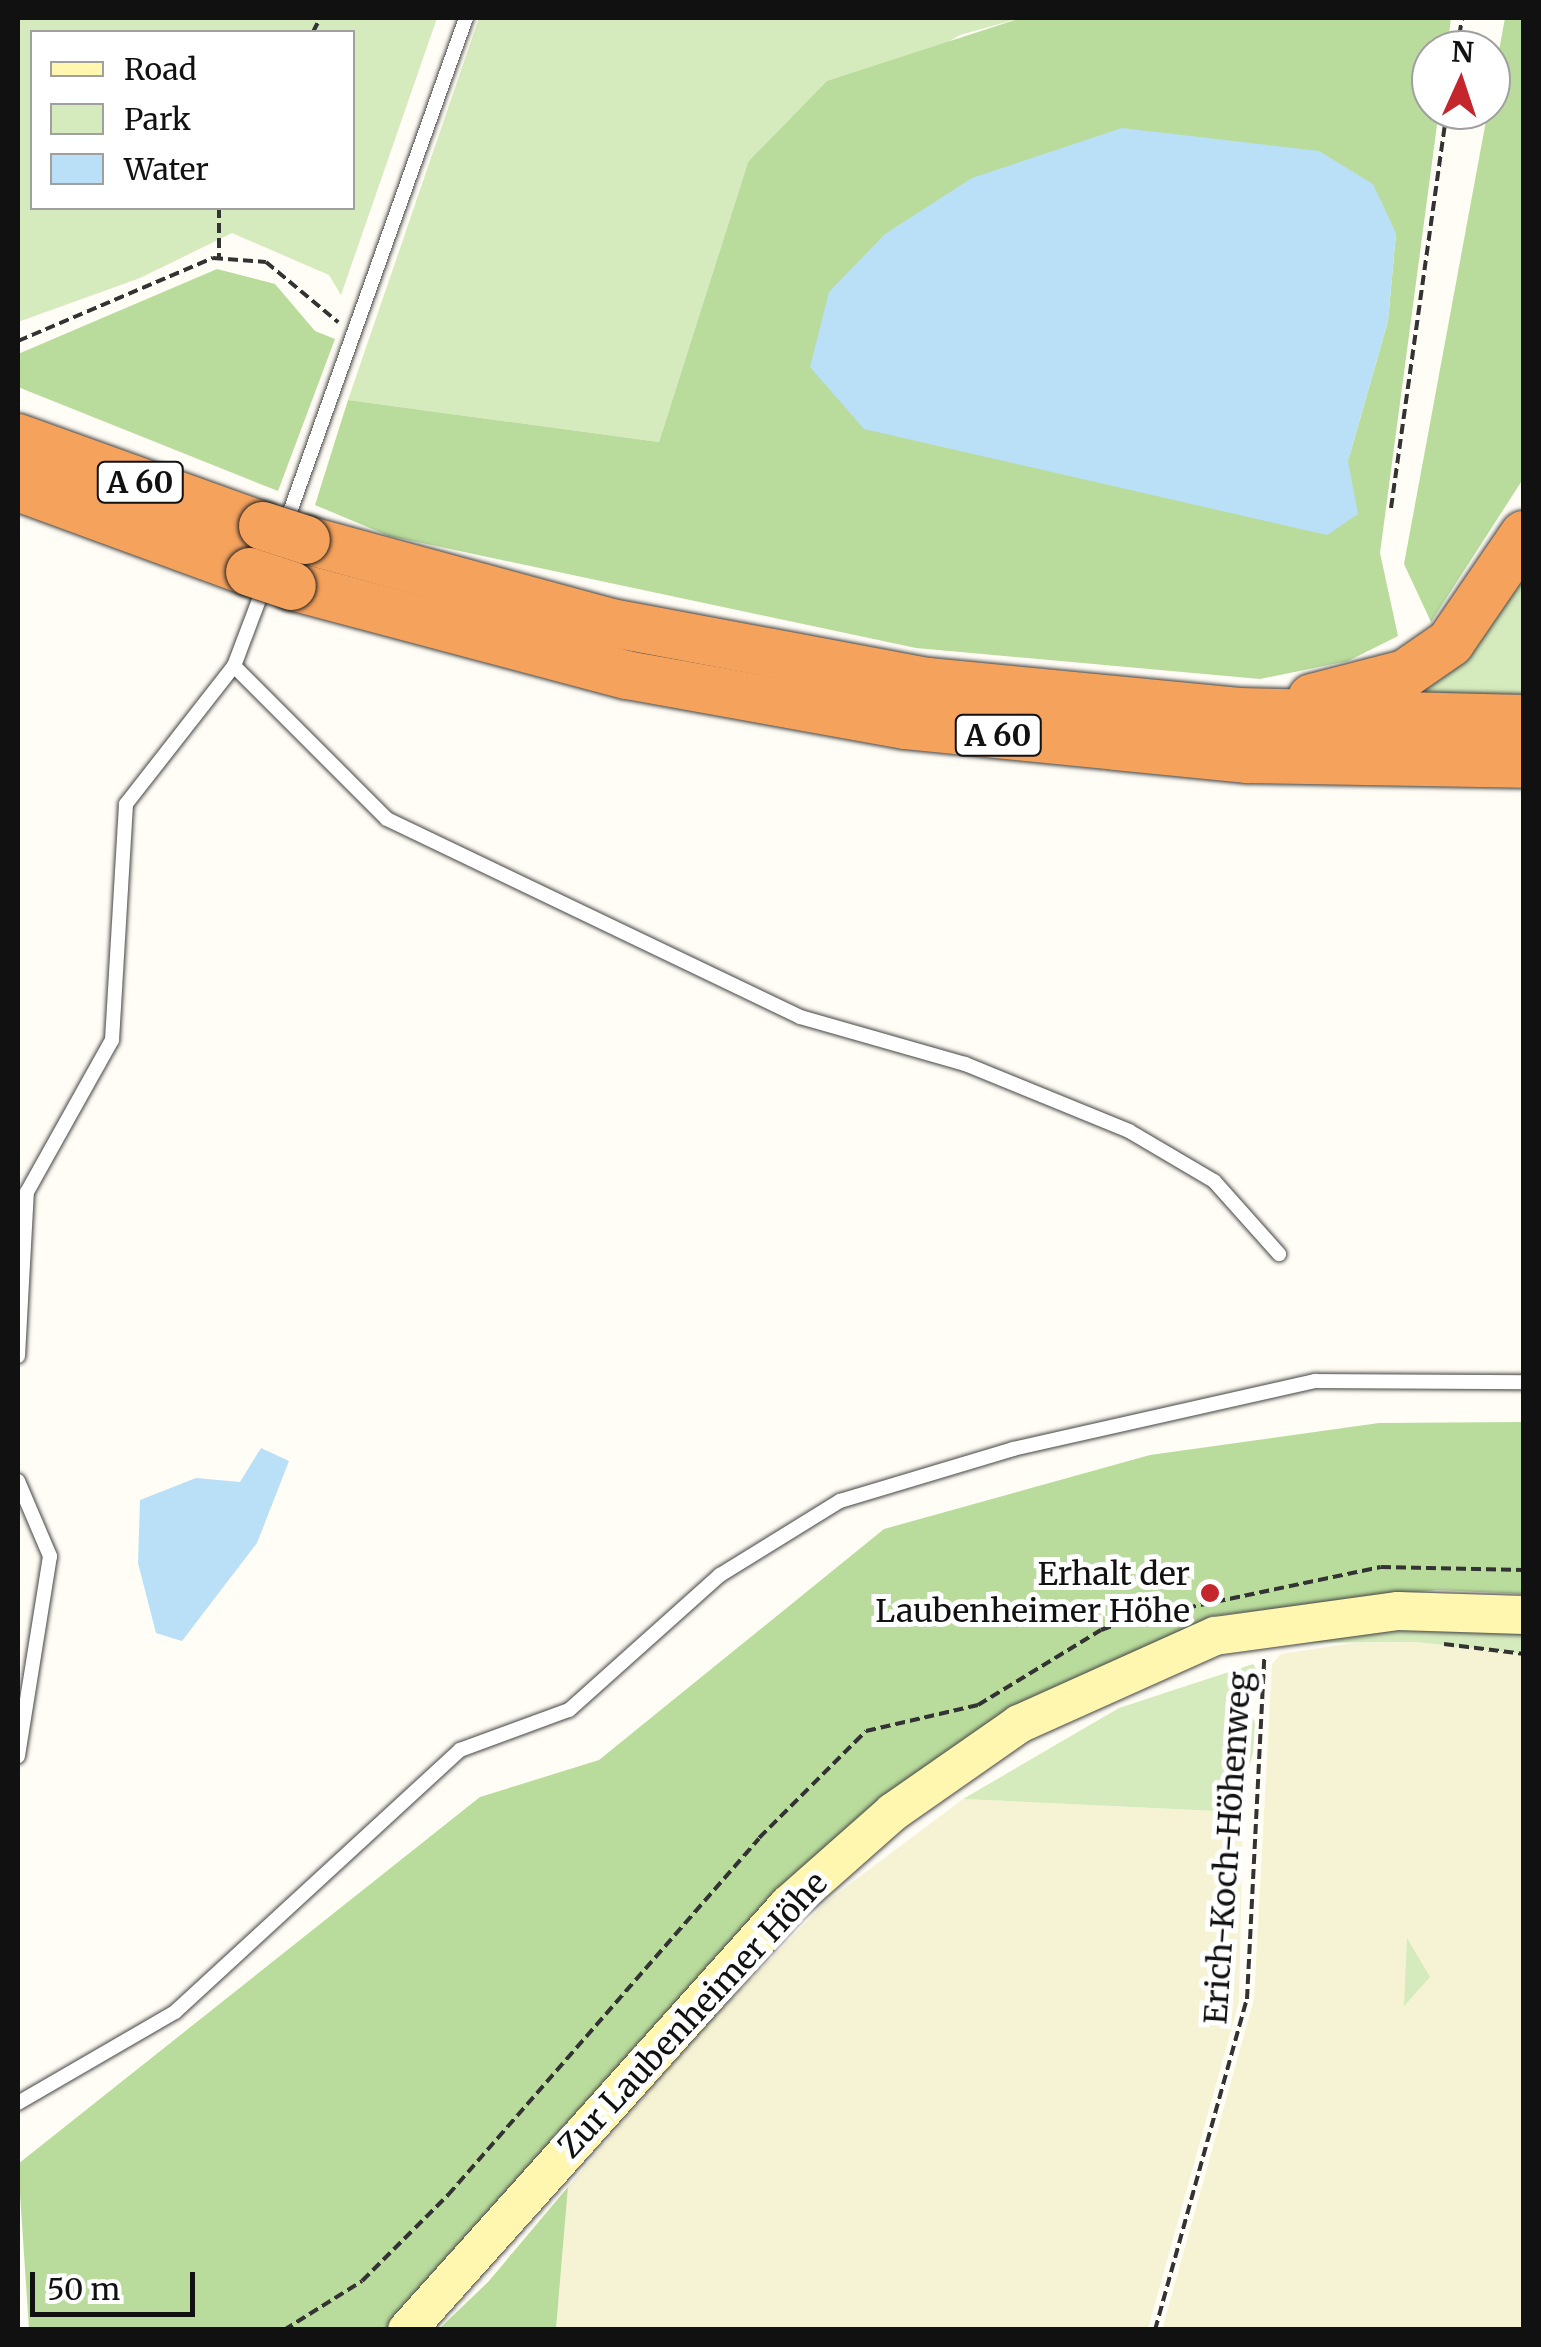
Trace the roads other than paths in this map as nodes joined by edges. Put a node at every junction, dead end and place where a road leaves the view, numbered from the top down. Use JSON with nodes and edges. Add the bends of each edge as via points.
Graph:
{"nodes":[{"id":1,"x":466,"y":18,"type":"edge"},
{"id":2,"x":18,"y":438,"type":"edge"},
{"id":3,"x":18,"y":487,"type":"edge"},
{"id":4,"x":1524,"y":536,"type":"edge"},
{"id":5,"x":234,"y":666,"type":"junction"},
{"id":6,"x":1238,"y":712,"type":"junction"},
{"id":7,"x":1524,"y":719,"type":"edge"},
{"id":8,"x":1524,"y":764,"type":"edge"},
{"id":9,"x":1279,"y":1254,"type":"dead end"},
{"id":10,"x":18,"y":1356,"type":"edge"},
{"id":11,"x":1524,"y":1382,"type":"edge"},
{"id":12,"x":18,"y":1481,"type":"edge"},
{"id":13,"x":1524,"y":1616,"type":"edge"},
{"id":14,"x":18,"y":1756,"type":"edge"},
{"id":15,"x":18,"y":2103,"type":"edge"},
{"id":16,"x":407,"y":2330,"type":"edge"}],
"edges":[{"from":1,"to":5,"type":"lane"},
{"from":2,"to":6,"type":"highway","number":"A 60","via":[[427,578],[795,661],[1095,702]]},
{"from":3,"to":8,"type":"highway","number":"A 60","via":[[271,579],[627,675],[906,725],[1248,759]]},
{"from":4,"to":6,"type":"highway","number":"A 60","via":[[1464,628],[1420,666],[1352,691]]},
{"from":5,"to":9,"type":"lane","via":[[387,819],[800,1016],[965,1064],[1129,1131],[1214,1181]]},
{"from":5,"to":10,"type":"lane","via":[[126,804],[112,1040],[27,1192]]},
{"from":6,"to":7,"type":"highway","number":"A 60"},
{"from":11,"to":15,"type":"lane","via":[[1315,1381],[1013,1450],[840,1501],[720,1575],[570,1710],[460,1750],[175,2012]]},
{"from":12,"to":14,"type":"lane","via":[[50,1556]]},
{"from":13,"to":16,"type":"street","name":"Zur Laubenheimer Höhe","via":[[1364,1613],[1215,1636],[1018,1724],[894,1812],[788,1906]]}]}
